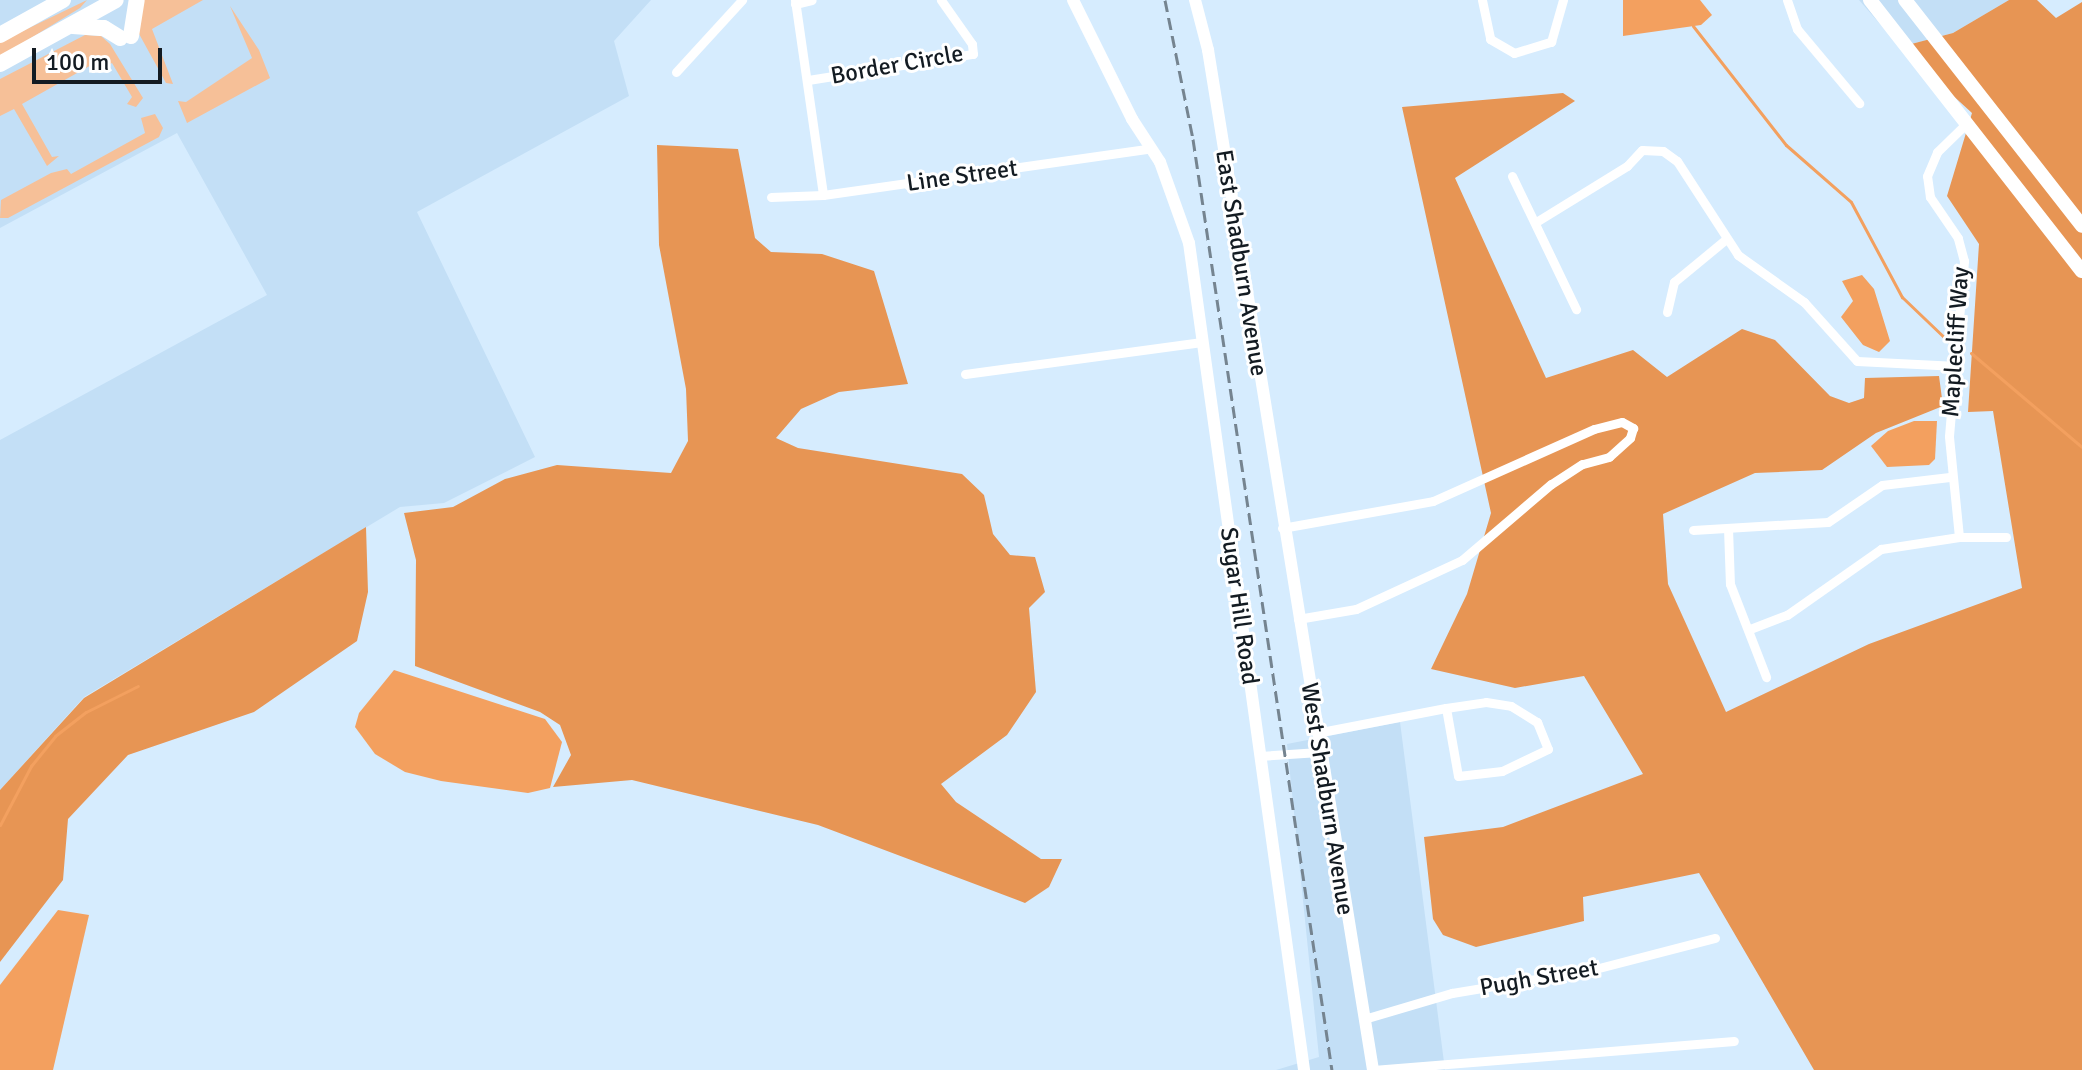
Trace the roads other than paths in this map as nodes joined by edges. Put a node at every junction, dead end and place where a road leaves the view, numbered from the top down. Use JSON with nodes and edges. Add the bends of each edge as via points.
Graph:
{"nodes":[{"id":1,"x":63,"y":0,"type":"edge"},
{"id":2,"x":116,"y":0,"type":"edge"},
{"id":3,"x":137,"y":0,"type":"edge"},
{"id":4,"x":742,"y":0,"type":"edge"},
{"id":5,"x":812,"y":0,"type":"edge"},
{"id":6,"x":941,"y":0,"type":"edge"},
{"id":7,"x":1073,"y":0,"type":"edge"},
{"id":8,"x":1195,"y":0,"type":"edge"},
{"id":9,"x":1482,"y":0,"type":"edge"},
{"id":10,"x":1563,"y":0,"type":"edge"},
{"id":11,"x":1787,"y":0,"type":"edge"},
{"id":12,"x":1870,"y":0,"type":"edge"},
{"id":13,"x":1905,"y":0,"type":"edge"},
{"id":14,"x":795,"y":2,"type":"edge"},
{"id":15,"x":68,"y":26,"type":"junction"},
{"id":16,"x":0,"y":35,"type":"edge"},
{"id":17,"x":0,"y":64,"type":"edge"},
{"id":18,"x":676,"y":72,"type":"dead end"},
{"id":19,"x":808,"y":80,"type":"junction"},
{"id":20,"x":1859,"y":103,"type":"dead end"},
{"id":21,"x":1968,"y":122,"type":"junction"},
{"id":22,"x":1152,"y":148,"type":"junction"},
{"id":23,"x":1512,"y":176,"type":"dead end"},
{"id":24,"x":823,"y":195,"type":"junction"},
{"id":25,"x":771,"y":197,"type":"dead end"},
{"id":26,"x":1536,"y":222,"type":"junction"},
{"id":27,"x":2082,"y":226,"type":"edge"},
{"id":28,"x":1725,"y":240,"type":"junction"},
{"id":29,"x":2082,"y":271,"type":"edge"},
{"id":30,"x":1576,"y":309,"type":"dead end"},
{"id":31,"x":1667,"y":312,"type":"dead end"},
{"id":32,"x":1202,"y":342,"type":"junction"},
{"id":33,"x":1957,"y":366,"type":"junction"},
{"id":34,"x":965,"y":374,"type":"dead end"},
{"id":35,"x":1950,"y":477,"type":"junction"},
{"id":36,"x":1282,"y":528,"type":"junction"},
{"id":37,"x":1728,"y":528,"type":"junction"},
{"id":38,"x":1693,"y":530,"type":"dead end"},
{"id":39,"x":1959,"y":537,"type":"junction"},
{"id":40,"x":2006,"y":537,"type":"dead end"},
{"id":41,"x":1298,"y":619,"type":"junction"},
{"id":42,"x":1750,"y":629,"type":"junction"},
{"id":43,"x":1766,"y":677,"type":"dead end"},
{"id":44,"x":1446,"y":708,"type":"junction"},
{"id":45,"x":1316,"y":733,"type":"junction"},
{"id":46,"x":1319,"y":752,"type":"junction"},
{"id":47,"x":1260,"y":756,"type":"junction"},
{"id":48,"x":1715,"y":938,"type":"dead end"},
{"id":49,"x":1364,"y":1019,"type":"junction"},
{"id":50,"x":1734,"y":1041,"type":"dead end"},
{"id":51,"x":1304,"y":1070,"type":"edge"},
{"id":52,"x":1373,"y":1070,"type":"edge"}],
"edges":[{"from":1,"to":16,"type":"highway"},
{"from":2,"to":15,"type":"highway"},
{"from":3,"to":15,"type":"highway","via":[[125,37],[104,28]]},
{"from":4,"to":18,"type":"street"},
{"from":5,"to":14,"type":"street"},
{"from":6,"to":19,"type":"street","name":"Border Circle","via":[[972,44],[973,54]]},
{"from":7,"to":22,"type":"street","name":"Sugar Hill Road"},
{"from":8,"to":36,"type":"street","name":"East Shadburn Avenue","via":[[1210,65]]},
{"from":9,"to":10,"type":"street","via":[[1490,39],[1514,53],[1551,42]]},
{"from":11,"to":20,"type":"street","via":[[1797,29]]},
{"from":12,"to":21,"type":"main road"},
{"from":13,"to":27,"type":"main road"},
{"from":14,"to":19,"type":"street"},
{"from":15,"to":17,"type":"highway"},
{"from":19,"to":24,"type":"street"},
{"from":21,"to":29,"type":"main road"},
{"from":21,"to":33,"type":"street","name":"Maplecliff Way","via":[[1937,152],[1927,176],[1930,197],[1958,238],[1964,261]]},
{"from":22,"to":24,"type":"street","name":"Line Street"},
{"from":22,"to":32,"type":"street","name":"Sugar Hill Road","via":[[1174,192],[1189,243]]},
{"from":23,"to":26,"type":"street"},
{"from":24,"to":25,"type":"street","name":"Line Street"},
{"from":26,"to":28,"type":"street","via":[[1652,148],[1677,161]]},
{"from":26,"to":30,"type":"street"},
{"from":28,"to":31,"type":"street","via":[[1674,282]]},
{"from":28,"to":33,"type":"street","via":[[1758,274],[1804,302],[1857,361]]},
{"from":32,"to":34,"type":"street"},
{"from":32,"to":47,"type":"street","name":"Sugar Hill Road"},
{"from":33,"to":35,"type":"street","name":"Maplecliff Way"},
{"from":35,"to":37,"type":"street","via":[[1882,485],[1828,522]]},
{"from":35,"to":39,"type":"street","name":"Maplecliff Way"},
{"from":36,"to":41,"type":"street","name":"West Shadburn Avenue"},
{"from":36,"to":41,"type":"street","via":[[1433,501],[1594,429],[1622,422],[1633,428],[1630,438],[1609,457],[1582,464],[1551,484],[1462,560],[1356,609]]},
{"from":37,"to":38,"type":"street"},
{"from":37,"to":42,"type":"street","via":[[1730,584]]},
{"from":39,"to":40,"type":"street"},
{"from":39,"to":42,"type":"street","via":[[1881,549],[1787,615]]},
{"from":41,"to":45,"type":"street","name":"West Shadburn Avenue"},
{"from":42,"to":43,"type":"street"},
{"from":44,"to":44,"type":"street","via":[[1458,776],[1502,771],[1548,749],[1537,722],[1511,706],[1486,702]]},
{"from":44,"to":45,"type":"street"},
{"from":45,"to":46,"type":"street","name":"West Shadburn Avenue"},
{"from":46,"to":47,"type":"street"},
{"from":46,"to":49,"type":"street","name":"West Shadburn Avenue"},
{"from":47,"to":51,"type":"street","name":"Sugar Hill Road"},
{"from":48,"to":49,"type":"street","name":"Pugh Street","via":[[1595,969],[1406,1003]]},
{"from":49,"to":52,"type":"street","name":"West Shadburn Avenue"},
{"from":50,"to":52,"type":"street"}]}
